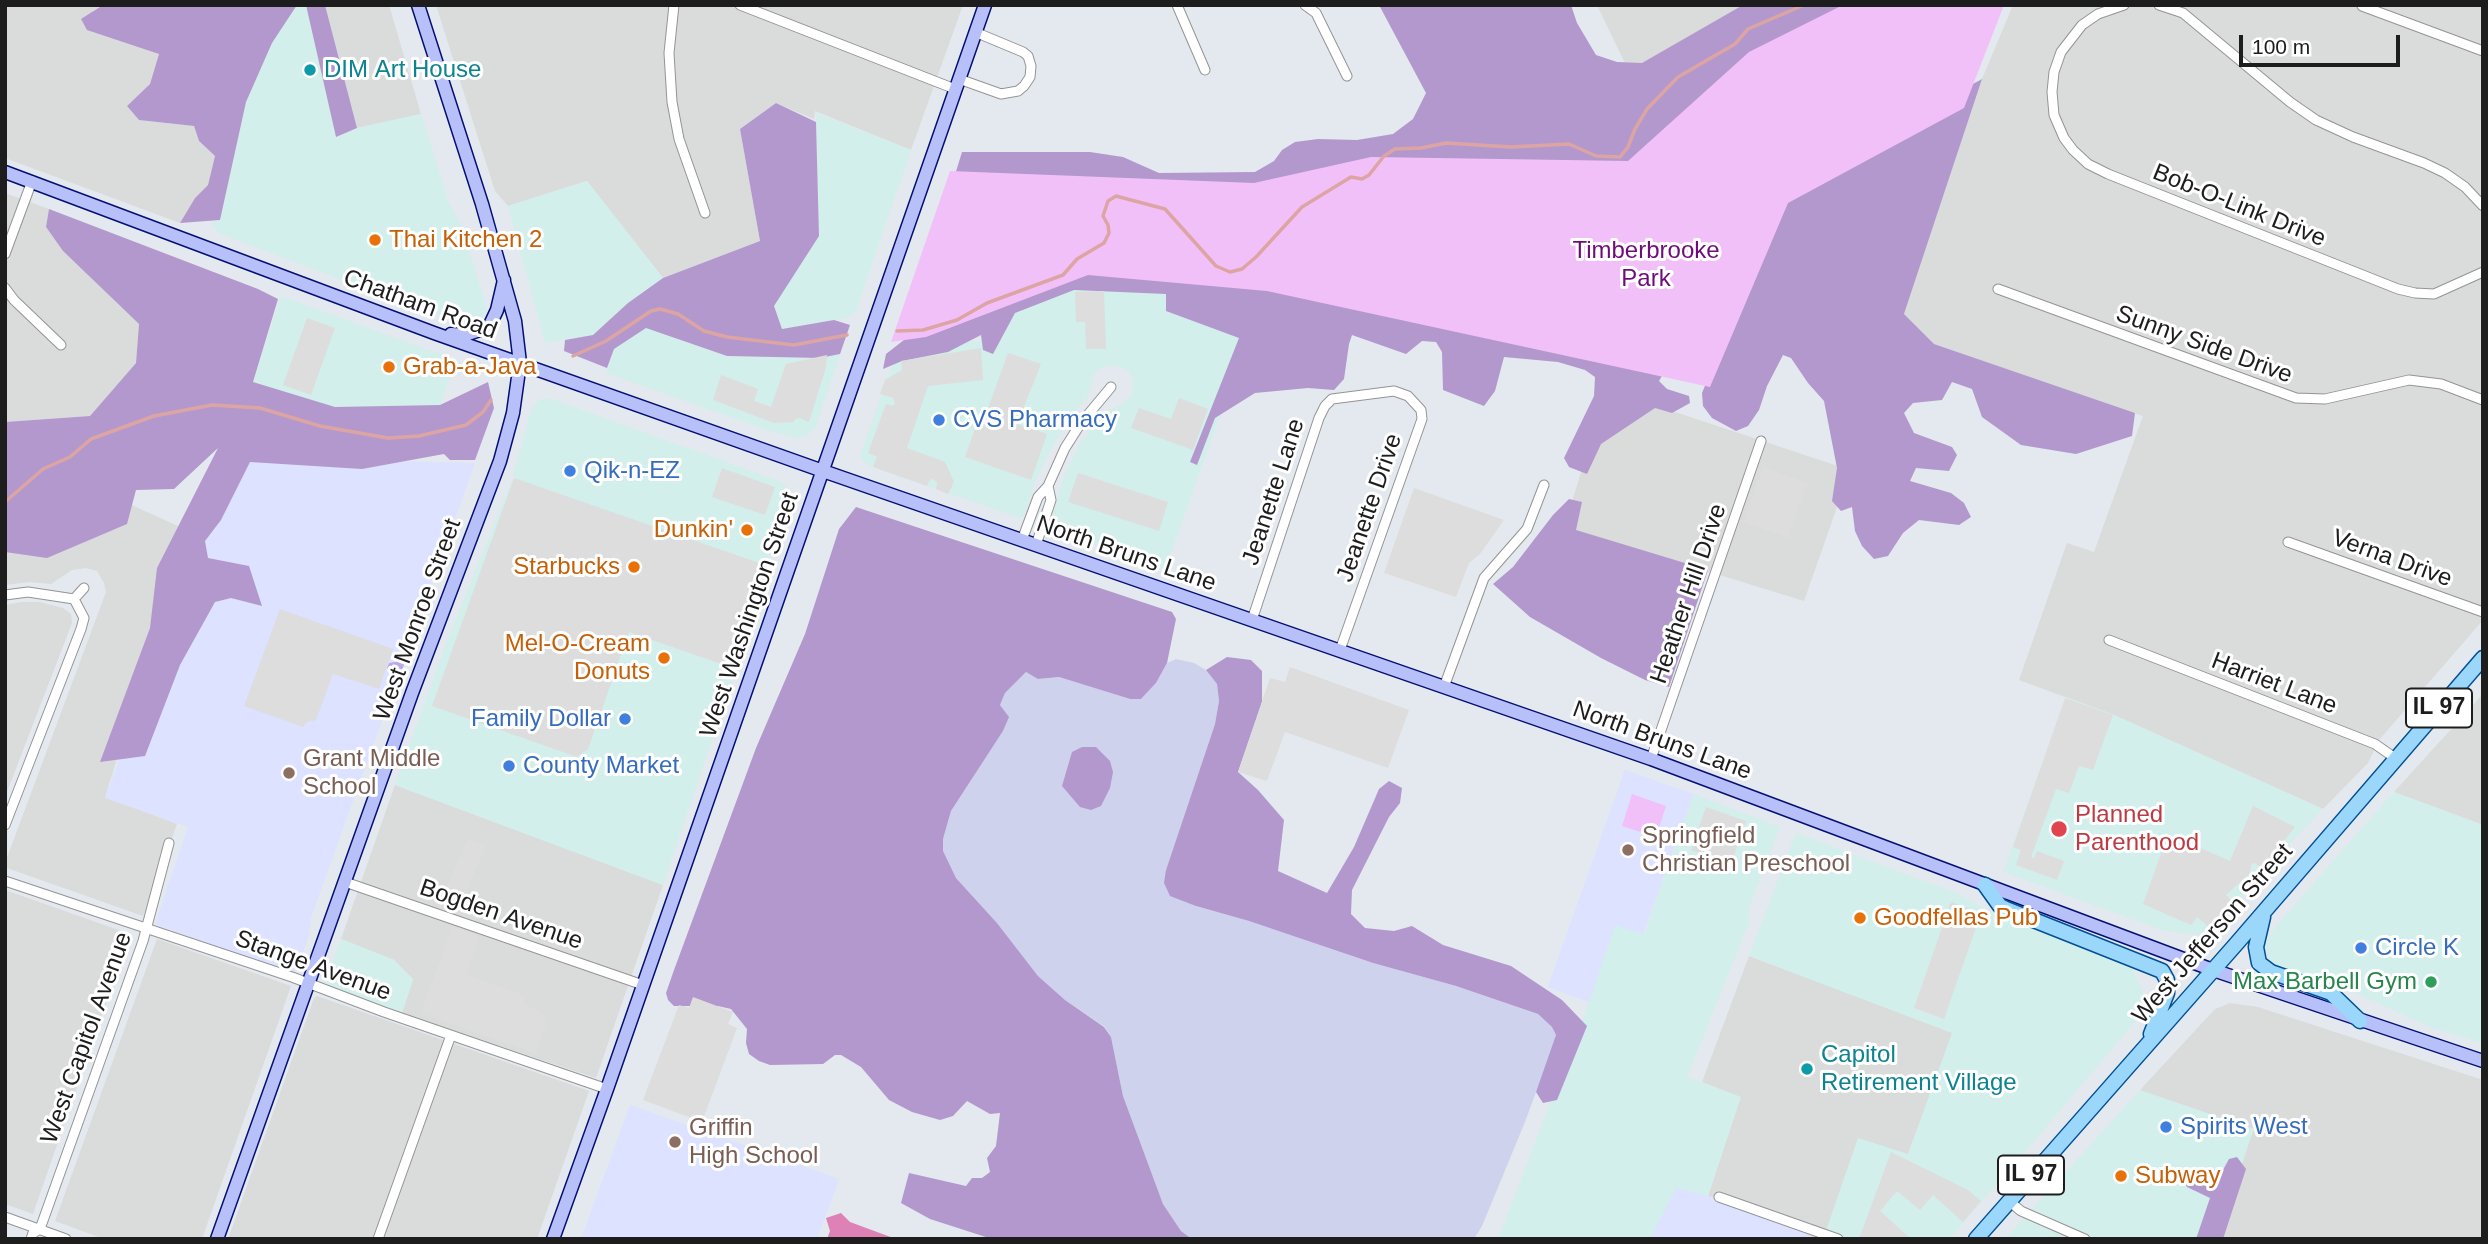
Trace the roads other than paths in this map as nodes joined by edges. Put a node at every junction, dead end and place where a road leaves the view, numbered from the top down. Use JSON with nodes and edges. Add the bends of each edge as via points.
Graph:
{"nodes":[{"id":1,"x":418,"y":5,"type":"edge"},
{"id":2,"x":674,"y":5,"type":"edge"},
{"id":3,"x":740,"y":5,"type":"edge"},
{"id":4,"x":985,"y":5,"type":"edge"},
{"id":5,"x":1177,"y":5,"type":"edge"},
{"id":6,"x":1306,"y":5,"type":"edge"},
{"id":7,"x":2124,"y":5,"type":"edge"},
{"id":8,"x":2160,"y":5,"type":"edge"},
{"id":9,"x":2362,"y":6,"type":"edge"},
{"id":10,"x":975,"y":32,"type":"junction"},
{"id":11,"x":2483,"y":51,"type":"edge"},
{"id":12,"x":1205,"y":70,"type":"dead end"},
{"id":13,"x":1347,"y":76,"type":"dead end"},
{"id":14,"x":957,"y":84,"type":"junction"},
{"id":15,"x":5,"y":172,"type":"edge"},
{"id":16,"x":32,"y":181,"type":"junction"},
{"id":17,"x":2483,"y":206,"type":"edge"},
{"id":18,"x":705,"y":213,"type":"dead end"},
{"id":19,"x":5,"y":254,"type":"edge"},
{"id":20,"x":2483,"y":272,"type":"edge"},
{"id":21,"x":504,"y":279,"type":"junction"},
{"id":22,"x":5,"y":288,"type":"edge"},
{"id":23,"x":1998,"y":289,"type":"dead end"},
{"id":24,"x":434,"y":333,"type":"junction"},
{"id":25,"x":61,"y":345,"type":"dead end"},
{"id":26,"x":520,"y":363,"type":"junction"},
{"id":27,"x":1111,"y":387,"type":"dead end"},
{"id":28,"x":1394,"y":391,"type":"joint"},
{"id":29,"x":2483,"y":400,"type":"edge"},
{"id":30,"x":1761,"y":441,"type":"dead end"},
{"id":31,"x":823,"y":471,"type":"junction"},
{"id":32,"x":1544,"y":485,"type":"dead end"},
{"id":33,"x":1048,"y":486,"type":"junction"},
{"id":34,"x":1022,"y":540,"type":"junction"},
{"id":35,"x":2288,"y":542,"type":"dead end"},
{"id":36,"x":1036,"y":545,"type":"junction"},
{"id":37,"x":84,"y":588,"type":"dead end"},
{"id":38,"x":5,"y":595,"type":"edge"},
{"id":39,"x":74,"y":599,"type":"junction"},
{"id":40,"x":2483,"y":612,"type":"edge"},
{"id":41,"x":1252,"y":620,"type":"junction"},
{"id":42,"x":2109,"y":640,"type":"dead end"},
{"id":43,"x":1340,"y":650,"type":"junction"},
{"id":44,"x":2483,"y":658,"type":"edge"},
{"id":45,"x":1444,"y":687,"type":"junction"},
{"id":46,"x":2395,"y":758,"type":"junction"},
{"id":47,"x":1651,"y":759,"type":"junction"},
{"id":48,"x":5,"y":825,"type":"edge"},
{"id":49,"x":169,"y":843,"type":"dead end"},
{"id":50,"x":5,"y":881,"type":"edge"},
{"id":51,"x":345,"y":882,"type":"junction"},
{"id":52,"x":1985,"y":885,"type":"junction"},
{"id":53,"x":2265,"y":909,"type":"junction"},
{"id":54,"x":147,"y":928,"type":"junction"},
{"id":55,"x":2213,"y":970,"type":"junction"},
{"id":56,"x":308,"y":984,"type":"junction"},
{"id":57,"x":643,"y":985,"type":"junction"},
{"id":58,"x":2360,"y":1021,"type":"junction"},
{"id":59,"x":451,"y":1035,"type":"junction"},
{"id":60,"x":2146,"y":1046,"type":"junction"},
{"id":61,"x":2483,"y":1061,"type":"edge"},
{"id":62,"x":607,"y":1089,"type":"junction"},
{"id":63,"x":1719,"y":1197,"type":"dead end"},
{"id":64,"x":2009,"y":1201,"type":"junction"},
{"id":65,"x":5,"y":1217,"type":"edge"},
{"id":66,"x":40,"y":1229,"type":"junction"},
{"id":67,"x":31,"y":1239,"type":"edge"},
{"id":68,"x":66,"y":1239,"type":"edge"},
{"id":69,"x":217,"y":1239,"type":"edge"},
{"id":70,"x":378,"y":1239,"type":"edge"},
{"id":71,"x":553,"y":1239,"type":"edge"},
{"id":72,"x":1838,"y":1239,"type":"edge"},
{"id":73,"x":1976,"y":1239,"type":"edge"},
{"id":74,"x":2085,"y":1239,"type":"edge"}],
"edges":[{"from":1,"to":21,"type":"main road","name":"West Monroe Street"},
{"from":2,"to":18,"type":"street","via":[[669,53],[672,102],[682,148]]},
{"from":3,"to":14,"type":"street"},
{"from":4,"to":10,"type":"main road","name":"West Washington Street"},
{"from":5,"to":12,"type":"street"},
{"from":6,"to":13,"type":"street","via":[[1316,13]]},
{"from":7,"to":20,"type":"street","name":"Bob-O-Link Drive","via":[[2082,25],[2057,63],[2053,80],[2054,115],[2064,138],[2096,169],[2398,289],[2434,293]]},
{"from":8,"to":17,"type":"street","via":[[2183,13],[2316,120],[2445,173]]},
{"from":9,"to":11,"type":"street"},
{"from":10,"to":14,"type":"main road","name":"West Washington Street"},
{"from":10,"to":14,"type":"street","via":[[1023,51],[1031,66],[1030,77],[1018,91],[1001,94]]},
{"from":14,"to":31,"type":"main road","name":"West Washington Street"},
{"from":15,"to":16,"type":"main road","name":"Chatham Road"},
{"from":16,"to":19,"type":"street"},
{"from":16,"to":24,"type":"main road","name":"Chatham Road"},
{"from":21,"to":24,"type":"main road","via":[[493,321],[485,330],[465,335]]},
{"from":21,"to":26,"type":"main road","name":"West Monroe Street"},
{"from":22,"to":25,"type":"street"},
{"from":23,"to":29,"type":"street","name":"Sunny Side Drive","via":[[2296,398],[2325,399],[2409,380],[2441,384]]},
{"from":24,"to":26,"type":"main road","name":"Chatham Road"},
{"from":26,"to":31,"type":"main road","name":"Chatham Road"},
{"from":26,"to":51,"type":"main road","name":"West Monroe Street","via":[[501,456]]},
{"from":27,"to":33,"type":"street","via":[[1071,437]]},
{"from":28,"to":41,"type":"street","name":"Jeanette Lane","via":[[1332,399],[1325,406]]},
{"from":28,"to":43,"type":"street","name":"Jeanette Drive","via":[[1416,403],[1422,419]]},
{"from":30,"to":47,"type":"street","name":"Heather Hill Drive"},
{"from":31,"to":34,"type":"main road","name":"North Bruns Lane"},
{"from":31,"to":57,"type":"main road","name":"West Washington Street"},
{"from":32,"to":45,"type":"street","via":[[1527,529],[1484,578]]},
{"from":33,"to":34,"type":"street","via":[[1038,497]]},
{"from":33,"to":36,"type":"street","via":[[1051,500]]},
{"from":34,"to":36,"type":"main road","name":"North Bruns Lane"},
{"from":35,"to":40,"type":"street","name":"Verna Drive"},
{"from":36,"to":41,"type":"main road","name":"North Bruns Lane"},
{"from":37,"to":39,"type":"street"},
{"from":38,"to":39,"type":"street","via":[[28,592]]},
{"from":39,"to":48,"type":"street","via":[[84,618],[81,629]]},
{"from":41,"to":43,"type":"main road","name":"North Bruns Lane"},
{"from":42,"to":46,"type":"street","name":"Harriet Lane","via":[[2375,744]]},
{"from":43,"to":45,"type":"main road","name":"North Bruns Lane"},
{"from":44,"to":46,"type":"main road","name":"West Jefferson Street","number":"IL 97"},
{"from":45,"to":47,"type":"main road","name":"North Bruns Lane"},
{"from":46,"to":53,"type":"main road","name":"West Jefferson Street","number":"IL 97"},
{"from":47,"to":52,"type":"main road","name":"North Bruns Lane"},
{"from":49,"to":54,"type":"street","name":"West Capitol Avenue"},
{"from":50,"to":54,"type":"street","name":"Stange Avenue"},
{"from":51,"to":56,"type":"main road","name":"West Monroe Street"},
{"from":51,"to":57,"type":"street","name":"Bogden Avenue"},
{"from":52,"to":55,"type":"main road","name":"North Bruns Lane"},
{"from":52,"to":60,"type":"main road","via":[[2006,909],[2162,971],[2167,993]]},
{"from":53,"to":55,"type":"main road","name":"West Jefferson Street","number":"IL 97"},
{"from":53,"to":58,"type":"main road","via":[[2256,947],[2259,963],[2271,972],[2331,993]]},
{"from":54,"to":56,"type":"street","name":"Stange Avenue"},
{"from":54,"to":66,"type":"street","name":"West Capitol Avenue"},
{"from":55,"to":58,"type":"main road","name":"North Bruns Lane"},
{"from":55,"to":60,"type":"main road","name":"West Jefferson Street","number":"IL 97"},
{"from":56,"to":59,"type":"street","name":"Stange Avenue"},
{"from":56,"to":69,"type":"main road","name":"West Monroe Street"},
{"from":57,"to":62,"type":"main road","name":"West Washington Street"},
{"from":58,"to":61,"type":"main road","name":"North Bruns Lane"},
{"from":59,"to":62,"type":"street","name":"Stange Avenue"},
{"from":59,"to":70,"type":"street"},
{"from":60,"to":64,"type":"main road","name":"West Jefferson Street","number":"IL 97"},
{"from":62,"to":71,"type":"main road","name":"West Washington Street"},
{"from":63,"to":72,"type":"street"},
{"from":64,"to":73,"type":"main road","name":"West Jefferson Street","number":"IL 97"},
{"from":64,"to":74,"type":"street","via":[[2025,1213]]},
{"from":65,"to":66,"type":"street"},
{"from":66,"to":67,"type":"street","name":"West Capitol Avenue"},
{"from":66,"to":68,"type":"street"}]}
